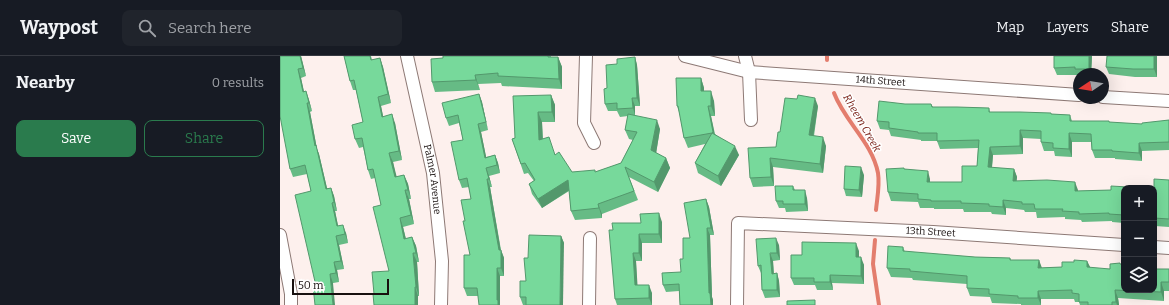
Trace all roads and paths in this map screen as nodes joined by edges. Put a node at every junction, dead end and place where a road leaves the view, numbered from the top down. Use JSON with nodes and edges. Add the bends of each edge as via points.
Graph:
{"nodes":[{"id":1,"x":407,"y":56,"type":"edge"},
{"id":2,"x":586,"y":56,"type":"edge"},
{"id":3,"x":685,"y":56,"type":"edge"},
{"id":4,"x":745,"y":56,"type":"edge"},
{"id":5,"x":749,"y":72,"type":"junction"},
{"id":6,"x":1073,"y":95,"type":"edge"},
{"id":7,"x":1109,"y":97,"type":"edge"},
{"id":8,"x":1169,"y":101,"type":"edge"},
{"id":9,"x":752,"y":120,"type":"dead end"},
{"id":10,"x":594,"y":143,"type":"dead end"},
{"id":11,"x":280,"y":235,"type":"edge"},
{"id":12,"x":590,"y":238,"type":"dead end"},
{"id":13,"x":1121,"y":245,"type":"edge"},
{"id":14,"x":1157,"y":247,"type":"edge"},
{"id":15,"x":1169,"y":248,"type":"edge"},
{"id":16,"x":291,"y":305,"type":"edge"},
{"id":17,"x":441,"y":305,"type":"edge"},
{"id":18,"x":589,"y":305,"type":"edge"},
{"id":19,"x":737,"y":305,"type":"edge"}],
"edges":[{"from":1,"to":17,"type":"street","name":"Palmer Avenue","via":[[433,173],[442,261]]},
{"from":2,"to":10,"type":"street","via":[[584,123]]},
{"from":3,"to":5,"type":"street","name":"14th Street"},
{"from":4,"to":5,"type":"street"},
{"from":5,"to":6,"type":"street","name":"14th Street"},
{"from":5,"to":9,"type":"street"},
{"from":7,"to":8,"type":"street"},
{"from":11,"to":16,"type":"street"},
{"from":12,"to":18,"type":"street"},
{"from":13,"to":19,"type":"street","name":"13th Street","via":[[933,232],[738,223]]},
{"from":14,"to":15,"type":"street"}]}
